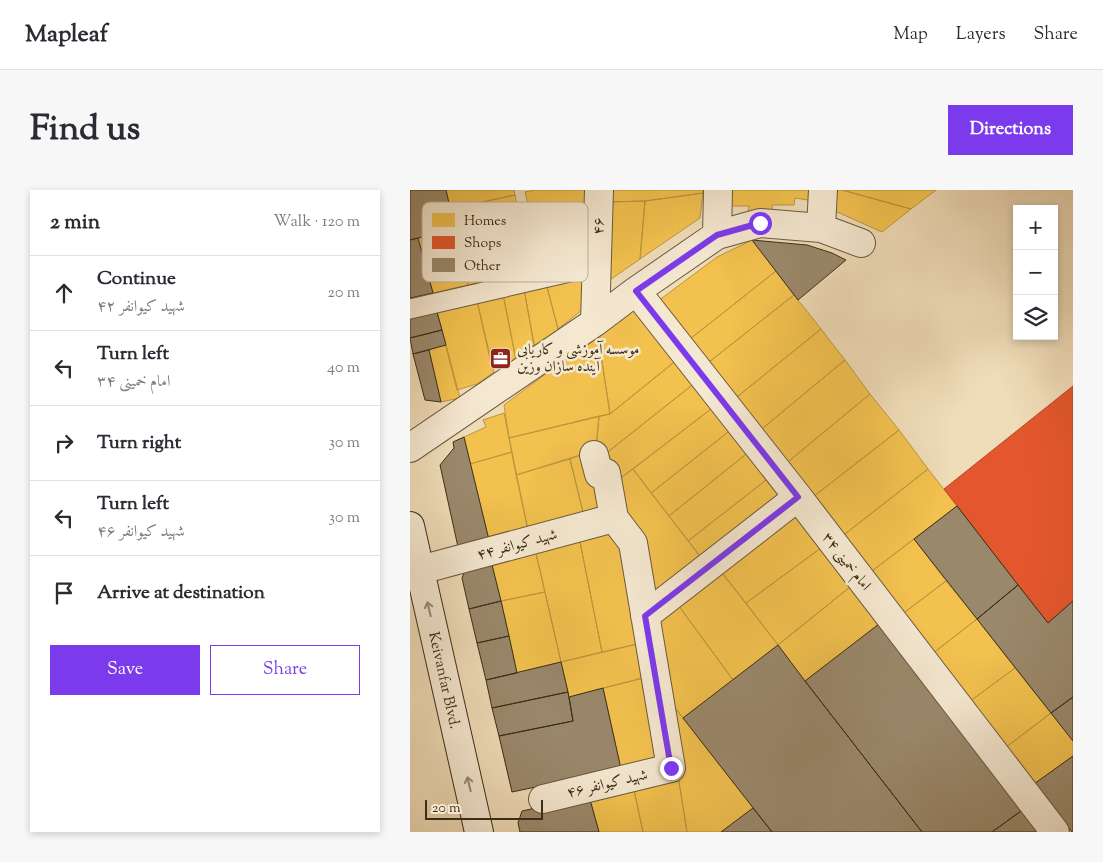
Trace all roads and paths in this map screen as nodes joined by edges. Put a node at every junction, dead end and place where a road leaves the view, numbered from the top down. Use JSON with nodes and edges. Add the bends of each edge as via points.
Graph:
{"nodes":[{"id":1,"x":599,"y":190,"type":"edge"},
{"id":2,"x":718,"y":190,"type":"edge"},
{"id":3,"x":823,"y":190,"type":"edge"},
{"id":4,"x":821,"y":228,"type":"junction"},
{"id":5,"x":717,"y":235,"type":"junction"},
{"id":6,"x":861,"y":243,"type":"dead end"},
{"id":7,"x":596,"y":266,"type":"junction"},
{"id":8,"x":588,"y":268,"type":"edge"},
{"id":9,"x":528,"y":282,"type":"edge"},
{"id":10,"x":636,"y":291,"type":"junction"},
{"id":11,"x":410,"y":310,"type":"edge"},
{"id":12,"x":595,"y":322,"type":"junction"},
{"id":13,"x":410,"y":448,"type":"edge"},
{"id":14,"x":594,"y":455,"type":"dead end"},
{"id":15,"x":798,"y":497,"type":"junction"},
{"id":16,"x":614,"y":518,"type":"junction"},
{"id":17,"x":410,"y":526,"type":"edge"},
{"id":18,"x":420,"y":570,"type":"junction"},
{"id":19,"x":645,"y":616,"type":"junction"},
{"id":20,"x":543,"y":798,"type":"dead end"},
{"id":21,"x":479,"y":832,"type":"edge"},
{"id":22,"x":1055,"y":832,"type":"edge"}],
"edges":[{"from":1,"to":7,"type":"street","name":"۴۶"},
{"from":2,"to":5,"type":"street"},
{"from":3,"to":4,"type":"street"},
{"from":4,"to":5,"type":"street","via":[[760,223]]},
{"from":4,"to":6,"type":"street"},
{"from":5,"to":10,"type":"street"},
{"from":7,"to":8,"type":"lane"},
{"from":7,"to":12,"type":"street","name":"۴۶"},
{"from":9,"to":11,"type":"lane"},
{"from":10,"to":12,"type":"street"},
{"from":10,"to":15,"type":"street","name":"امام خمینی ۳۴"},
{"from":12,"to":13,"type":"street"},
{"from":14,"to":16,"type":"street","name":"شهید کیوانفر ۴۶","via":[[599,474],[606,473]]},
{"from":15,"to":19,"type":"street"},
{"from":15,"to":22,"type":"street","name":"امام خمینی ۳۴"},
{"from":16,"to":18,"type":"street","name":"شهید کیوانفر ۴۴"},
{"from":16,"to":19,"type":"street","name":"شهید کیوانفر ۴۶","via":[[633,543]]},
{"from":17,"to":18,"type":"street","name":"Keivanfar Blvd."},
{"from":21,"to":18,"type":"street","name":"Keivanfar Blvd.","one_way":true},
{"from":19,"to":20,"type":"street","name":"شهید کیوانفر ۴۶","via":[[671,768]]}]}
